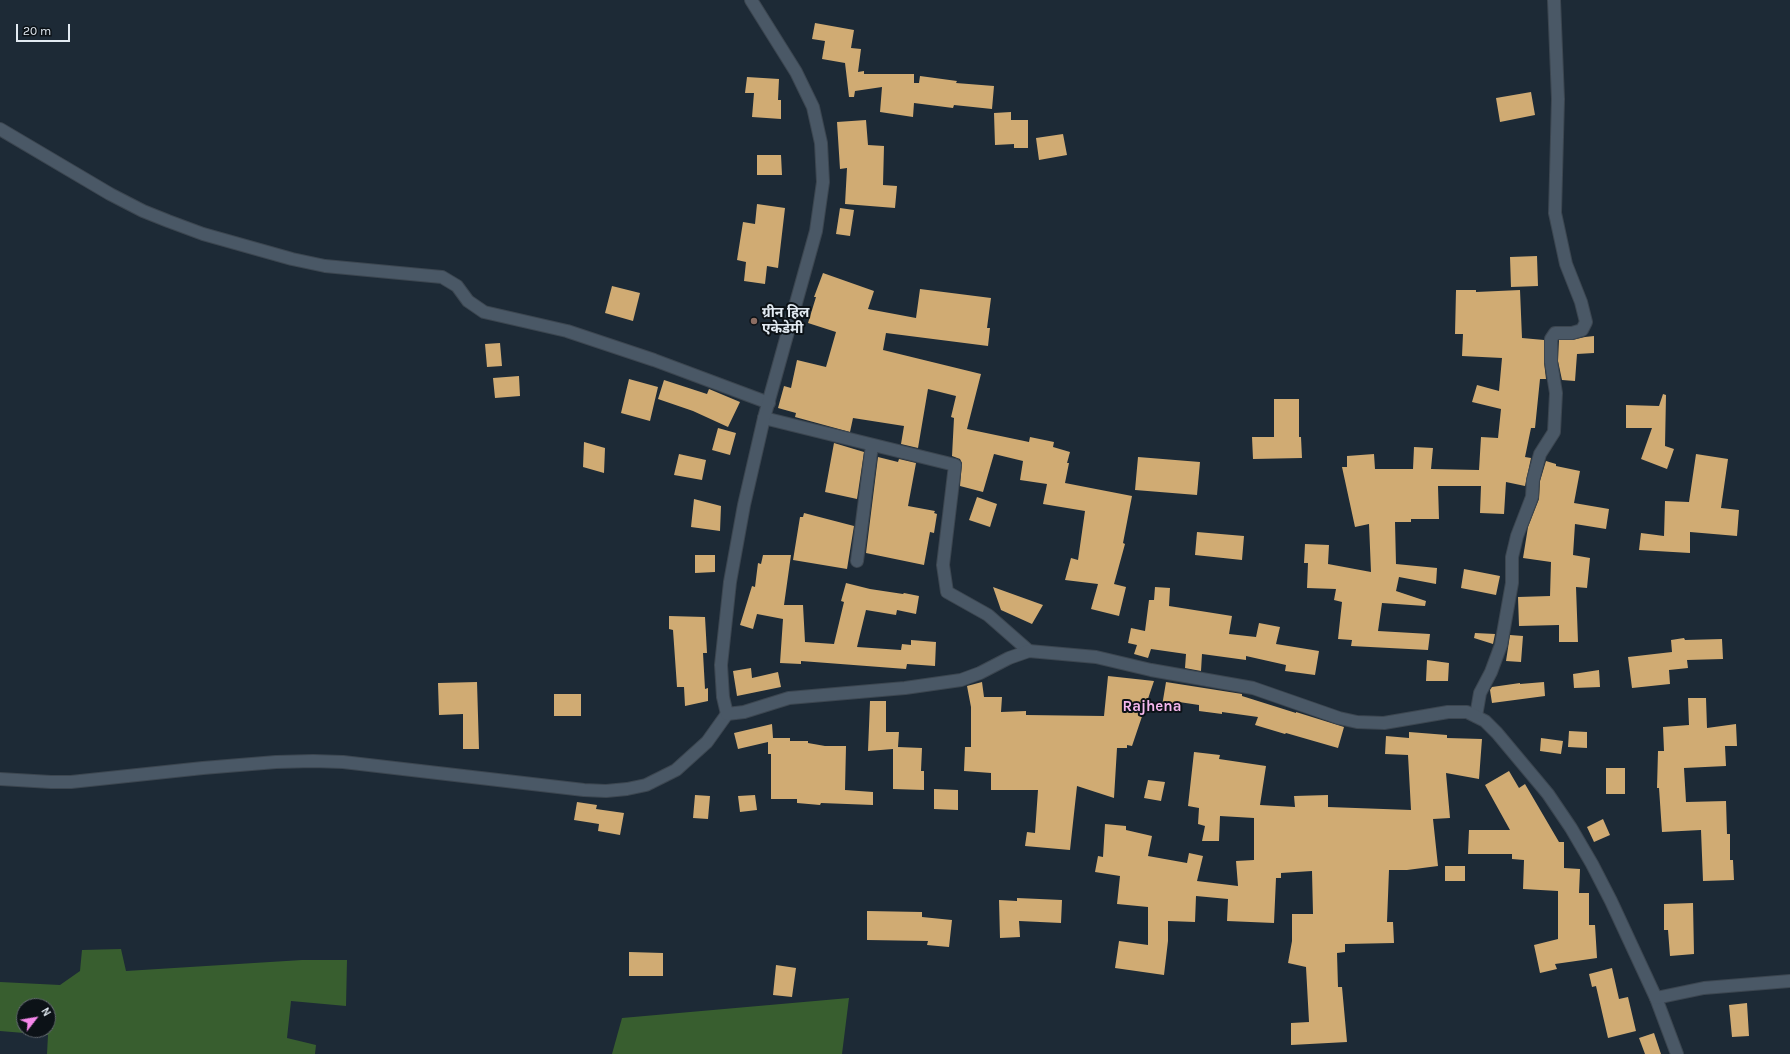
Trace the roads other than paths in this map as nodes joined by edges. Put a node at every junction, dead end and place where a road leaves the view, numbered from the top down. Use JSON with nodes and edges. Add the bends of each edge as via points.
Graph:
{"nodes":[{"id":1,"x":751,"y":0,"type":"edge"},
{"id":2,"x":1554,"y":0,"type":"edge"},
{"id":3,"x":0,"y":129,"type":"edge"},
{"id":4,"x":769,"y":403,"type":"junction"},
{"id":5,"x":764,"y":418,"type":"junction"},
{"id":6,"x":872,"y":445,"type":"junction"},
{"id":7,"x":857,"y":561,"type":"dead end"},
{"id":8,"x":1029,"y":651,"type":"junction"},
{"id":9,"x":727,"y":714,"type":"junction"},
{"id":10,"x":1476,"y":716,"type":"junction"},
{"id":11,"x":0,"y":779,"type":"edge"},
{"id":12,"x":1790,"y":981,"type":"edge"},
{"id":13,"x":1656,"y":998,"type":"junction"},
{"id":14,"x":1677,"y":1054,"type":"edge"}],
"edges":[{"from":1,"to":4,"type":"street","via":[[808,96],[818,125],[823,165],[816,231]]},
{"from":2,"to":10,"type":"street","via":[[1558,99],[1555,213],[1566,264],[1586,322],[1582,330],[1554,333],[1550,339],[1550,362],[1556,393],[1554,432],[1540,454],[1533,480],[1532,497],[1517,536],[1501,644],[1480,693]]},
{"from":3,"to":4,"type":"street","via":[[110,194],[175,224],[325,266],[442,277],[457,286],[468,301],[484,312],[567,331],[641,355]]},
{"from":4,"to":5,"type":"street"},
{"from":5,"to":6,"type":"street"},
{"from":5,"to":9,"type":"street","via":[[730,582],[721,665]]},
{"from":6,"to":7,"type":"street"},
{"from":6,"to":8,"type":"street","via":[[955,464],[943,565],[947,592],[988,615]]},
{"from":8,"to":9,"type":"street","via":[[961,680],[905,688],[789,698],[744,712]]},
{"from":8,"to":10,"type":"street","via":[[1096,657],[1151,670],[1253,688],[1357,722],[1384,723],[1453,712],[1466,712]]},
{"from":9,"to":11,"type":"street","via":[[707,742],[676,770],[646,784],[606,791],[313,761],[203,768],[71,782]]},
{"from":10,"to":13,"type":"street","via":[[1485,721],[1515,754],[1548,794],[1571,828],[1608,895]]},
{"from":12,"to":13,"type":"street","via":[[1704,988]]},
{"from":13,"to":14,"type":"street"}]}
